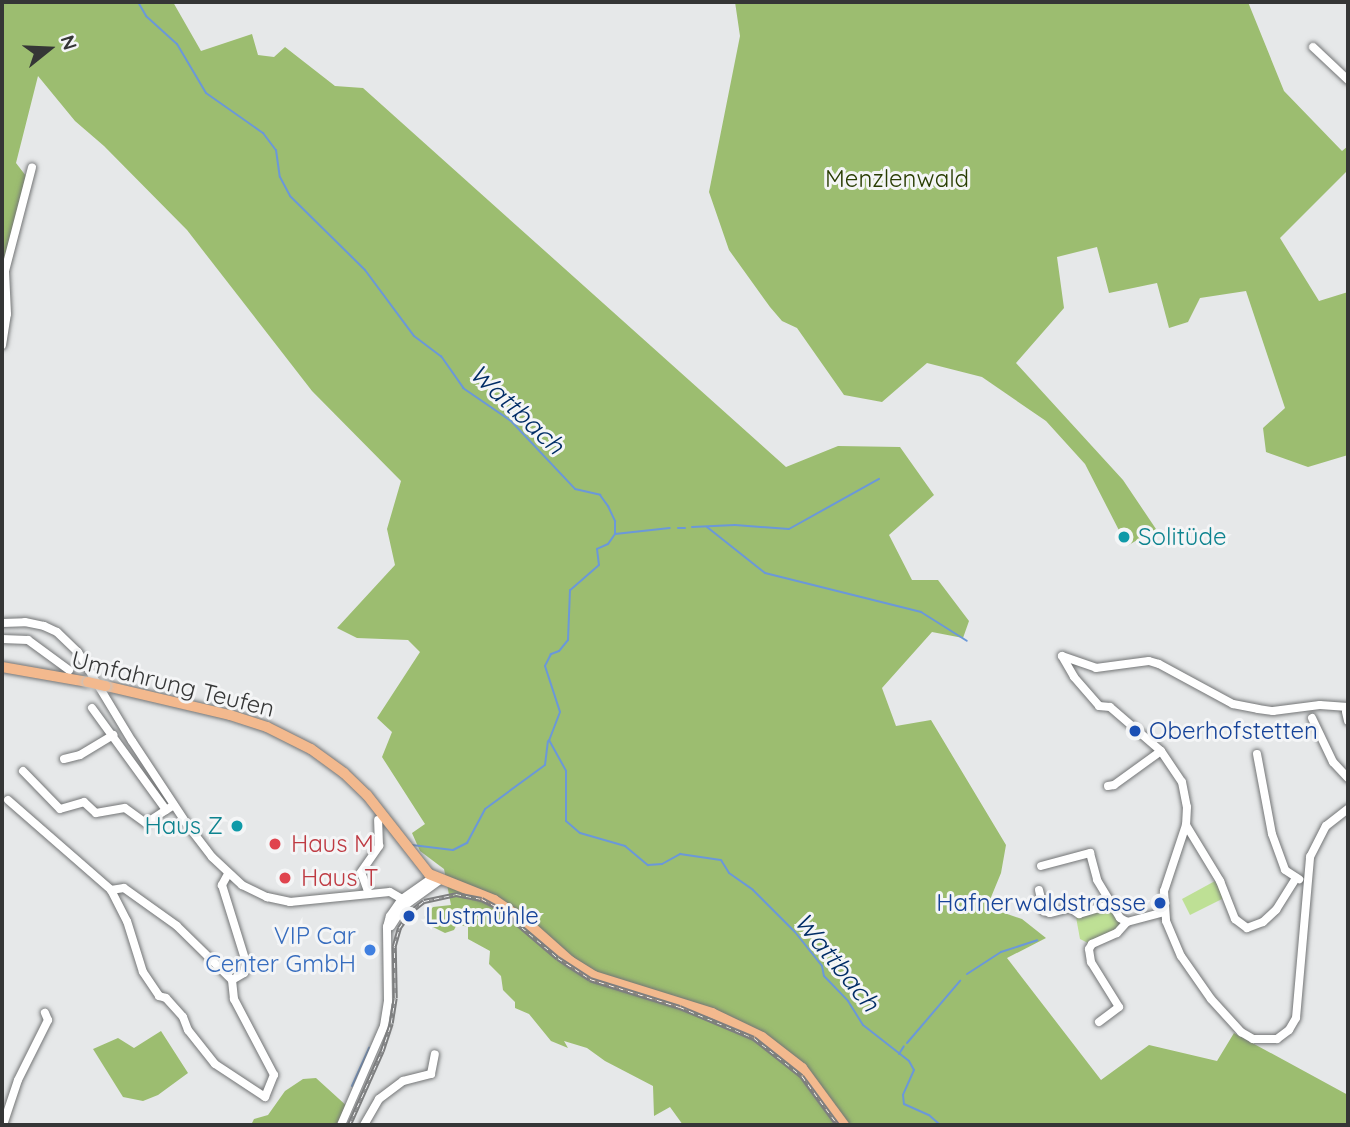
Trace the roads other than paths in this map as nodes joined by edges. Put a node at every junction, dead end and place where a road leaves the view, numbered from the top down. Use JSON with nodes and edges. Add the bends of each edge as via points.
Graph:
{"nodes":[{"id":1,"x":1313,"y":47,"type":"dead end"},
{"id":2,"x":1348,"y":80,"type":"edge"},
{"id":3,"x":32,"y":167,"type":"dead end"},
{"id":4,"x":2,"y":345,"type":"edge"},
{"id":5,"x":2,"y":623,"type":"edge"},
{"id":6,"x":2,"y":639,"type":"edge"},
{"id":7,"x":2,"y":667,"type":"edge"},
{"id":8,"x":69,"y":670,"type":"dead end"},
{"id":9,"x":92,"y":708,"type":"dead end"},
{"id":10,"x":1347,"y":713,"type":"edge"},
{"id":11,"x":1312,"y":718,"type":"dead end"},
{"id":12,"x":113,"y":735,"type":"junction"},
{"id":13,"x":1161,"y":751,"type":"junction"},
{"id":14,"x":1257,"y":754,"type":"dead end"},
{"id":15,"x":64,"y":759,"type":"dead end"},
{"id":16,"x":23,"y":771,"type":"dead end"},
{"id":17,"x":1348,"y":778,"type":"edge"},
{"id":18,"x":1108,"y":786,"type":"dead end"},
{"id":19,"x":8,"y":800,"type":"dead end"},
{"id":20,"x":174,"y":805,"type":"junction"},
{"id":21,"x":1348,"y":809,"type":"edge"},
{"id":22,"x":166,"y":810,"type":"junction"},
{"id":23,"x":378,"y":820,"type":"dead end"},
{"id":24,"x":1186,"y":825,"type":"junction"},
{"id":25,"x":1041,"y":866,"type":"dead end"},
{"id":26,"x":228,"y":874,"type":"junction"},
{"id":27,"x":438,"y":877,"type":"junction"},
{"id":28,"x":1296,"y":878,"type":"junction"},
{"id":29,"x":1307,"y":879,"type":"junction"},
{"id":30,"x":111,"y":890,"type":"junction"},
{"id":31,"x":1039,"y":890,"type":"dead end"},
{"id":32,"x":369,"y":894,"type":"junction"},
{"id":33,"x":401,"y":903,"type":"junction"},
{"id":34,"x":1112,"y":904,"type":"junction"},
{"id":35,"x":1164,"y":912,"type":"junction"},
{"id":36,"x":1127,"y":922,"type":"junction"},
{"id":37,"x":232,"y":980,"type":"junction"},
{"id":38,"x":44,"y":1013,"type":"dead end"},
{"id":39,"x":1099,"y":1022,"type":"dead end"},
{"id":40,"x":435,"y":1054,"type":"dead end"},
{"id":41,"x":3,"y":1125,"type":"edge"},
{"id":42,"x":341,"y":1125,"type":"edge"},
{"id":43,"x":364,"y":1125,"type":"edge"},
{"id":44,"x":844,"y":1125,"type":"edge"}],
"edges":[{"from":1,"to":2,"type":"street"},
{"from":3,"to":4,"type":"street","via":[[5,271],[7,314]]},
{"from":5,"to":20,"type":"street","via":[[44,626],[73,646]]},
{"from":6,"to":8,"type":"street","via":[[29,640]]},
{"from":7,"to":27,"type":"main road","name":"Umfahrung Teufen","bridge":true,"via":[[88,681],[230,715],[293,739],[355,783],[412,853]]},
{"from":9,"to":12,"type":"street"},
{"from":10,"to":13,"type":"street","via":[[1320,705],[1258,709],[1233,704],[1149,661],[1096,668],[1062,656],[1099,706],[1110,707]]},
{"from":11,"to":17,"type":"street","via":[[1333,762]]},
{"from":12,"to":15,"type":"street"},
{"from":12,"to":22,"type":"street"},
{"from":13,"to":18,"type":"street"},
{"from":13,"to":24,"type":"street","via":[[1182,782]]},
{"from":14,"to":28,"type":"street","via":[[1272,834],[1285,870]]},
{"from":16,"to":22,"type":"street","via":[[60,809],[84,802],[96,813],[125,808],[146,823]]},
{"from":19,"to":30,"type":"street"},
{"from":20,"to":22,"type":"street"},
{"from":20,"to":26,"type":"street"},
{"from":21,"to":29,"type":"street","via":[[1319,836]]},
{"from":23,"to":32,"type":"street","via":[[379,846],[361,872]]},
{"from":24,"to":28,"type":"street","via":[[1220,881],[1235,919],[1247,929],[1276,911]]},
{"from":24,"to":35,"type":"street","via":[[1166,884]]},
{"from":25,"to":34,"type":"street","via":[[1090,852],[1097,880]]},
{"from":26,"to":32,"type":"street","via":[[251,890],[283,901]]},
{"from":26,"to":37,"type":"street","via":[[222,885],[246,962],[244,973]]},
{"from":27,"to":33,"type":"street"},
{"from":27,"to":44,"type":"main road","name":"Umfahrung Teufen","via":[[498,894],[570,961],[594,976],[712,1013],[762,1037],[802,1068]]},
{"from":28,"to":29,"type":"street"},
{"from":29,"to":35,"type":"street","via":[[1297,1013],[1289,1030],[1272,1040],[1245,1035],[1211,999],[1181,956]]},
{"from":30,"to":37,"type":"street","via":[[124,888],[177,926]]},
{"from":30,"to":37,"type":"street","via":[[127,921],[143,972],[159,996],[183,1017],[215,1064],[265,1097],[273,1081],[272,1067],[234,999]]},
{"from":31,"to":34,"type":"street","via":[[1044,912],[1070,908],[1079,915]]},
{"from":32,"to":33,"type":"street","via":[[393,892]]},
{"from":33,"to":42,"type":"street","via":[[387,923],[385,1020]]},
{"from":34,"to":36,"type":"street"},
{"from":35,"to":36,"type":"street"},
{"from":36,"to":39,"type":"street","via":[[1089,949],[1097,975],[1119,1007]]},
{"from":38,"to":41,"type":"street","via":[[48,1020],[18,1080]]},
{"from":40,"to":43,"type":"street","via":[[431,1074],[403,1081],[379,1099]]}]}
